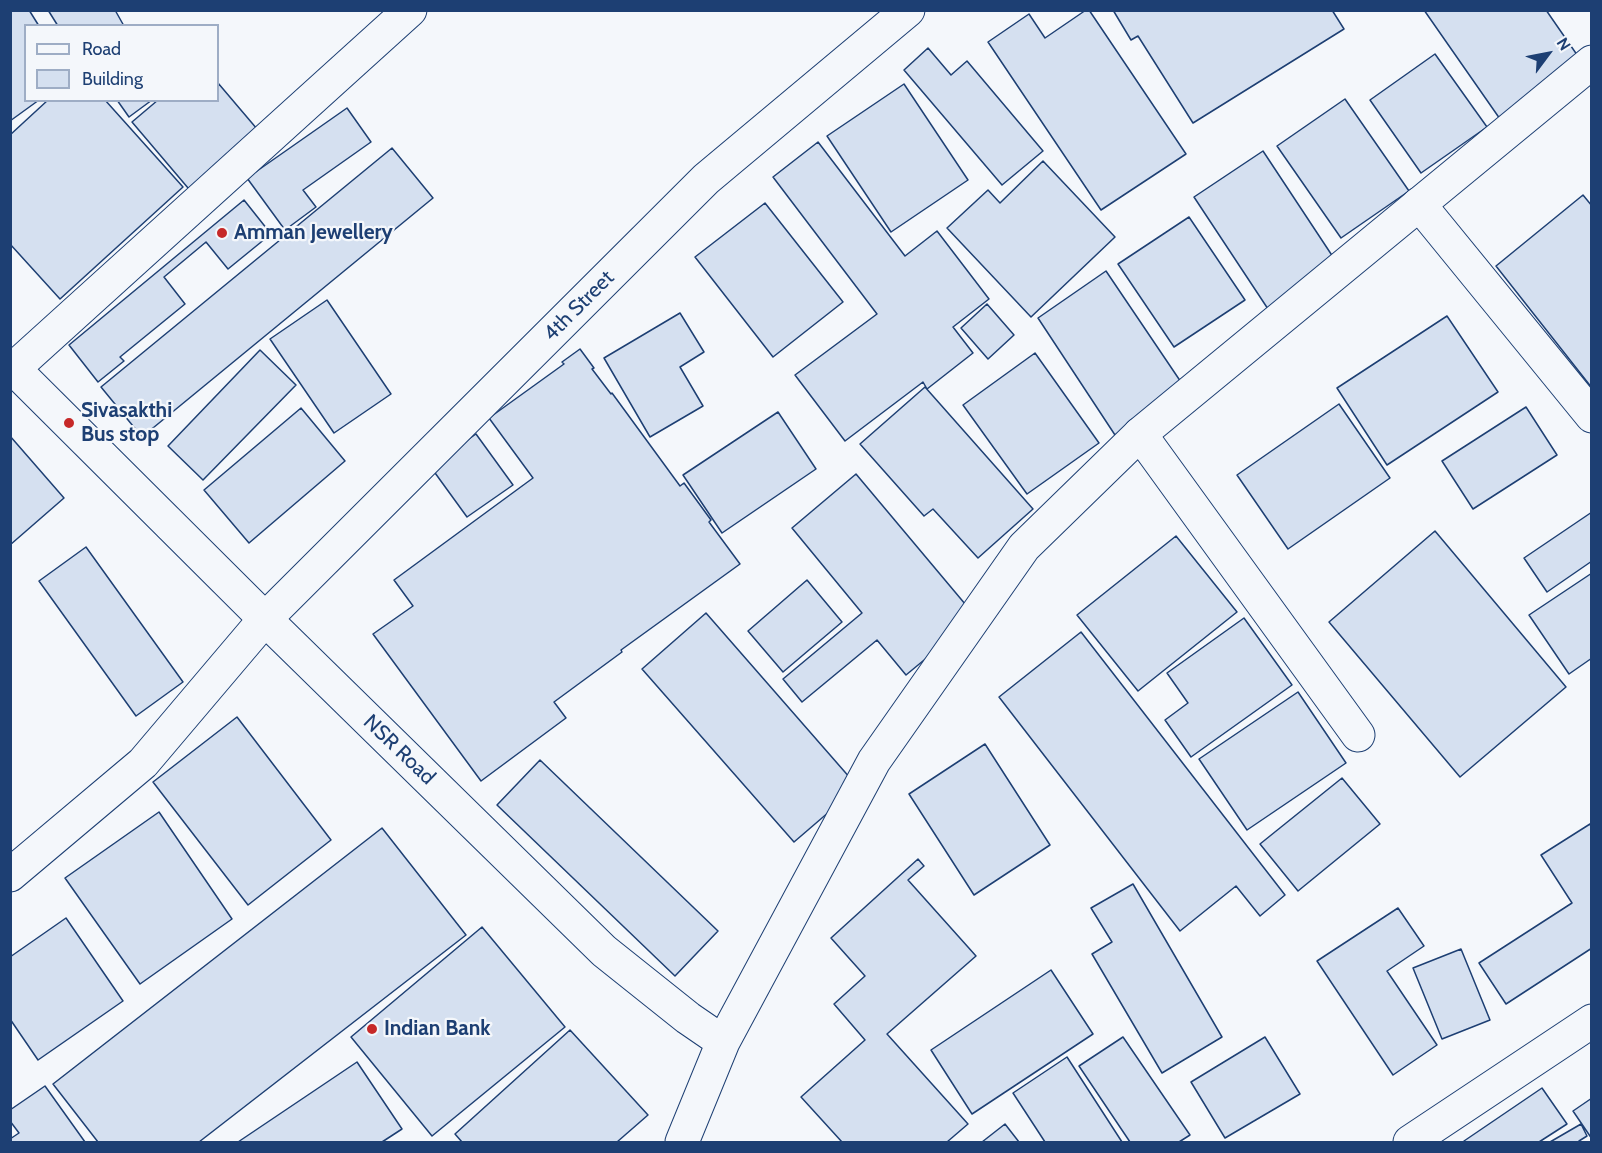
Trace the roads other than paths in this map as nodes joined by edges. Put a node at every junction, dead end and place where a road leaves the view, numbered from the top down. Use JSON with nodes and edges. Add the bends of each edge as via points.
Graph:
{"nodes":[{"id":1,"x":410,"y":10,"type":"edge"},
{"id":2,"x":908,"y":10,"type":"edge"},
{"id":3,"x":1592,"y":62,"type":"edge"},
{"id":4,"x":1419,"y":204,"type":"junction"},
{"id":5,"x":12,"y":369,"type":"edge"},
{"id":6,"x":1592,"y":416,"type":"edge"},
{"id":7,"x":1140,"y":434,"type":"junction"},
{"id":8,"x":265,"y":619,"type":"junction"},
{"id":9,"x":1358,"y":735,"type":"dead end"},
{"id":10,"x":10,"y":875,"type":"edge"},
{"id":11,"x":1592,"y":1020,"type":"edge"},
{"id":12,"x":723,"y":1042,"type":"junction"},
{"id":13,"x":682,"y":1143,"type":"edge"},
{"id":14,"x":1410,"y":1143,"type":"edge"}],
"edges":[{"from":1,"to":5,"type":"street"},
{"from":2,"to":8,"type":"street","name":"4th Street","via":[[706,179]]},
{"from":3,"to":4,"type":"street"},
{"from":4,"to":6,"type":"street"},
{"from":4,"to":7,"type":"street"},
{"from":5,"to":8,"type":"street","name":"NSR Road"},
{"from":7,"to":9,"type":"street"},
{"from":7,"to":12,"type":"street","via":[[1024,547],[874,761]]},
{"from":8,"to":10,"type":"street","name":"4th Street","via":[[143,763]]},
{"from":8,"to":12,"type":"street","name":"NSR Road","via":[[604,951]]},
{"from":11,"to":14,"type":"street"},
{"from":12,"to":13,"type":"street"}]}
